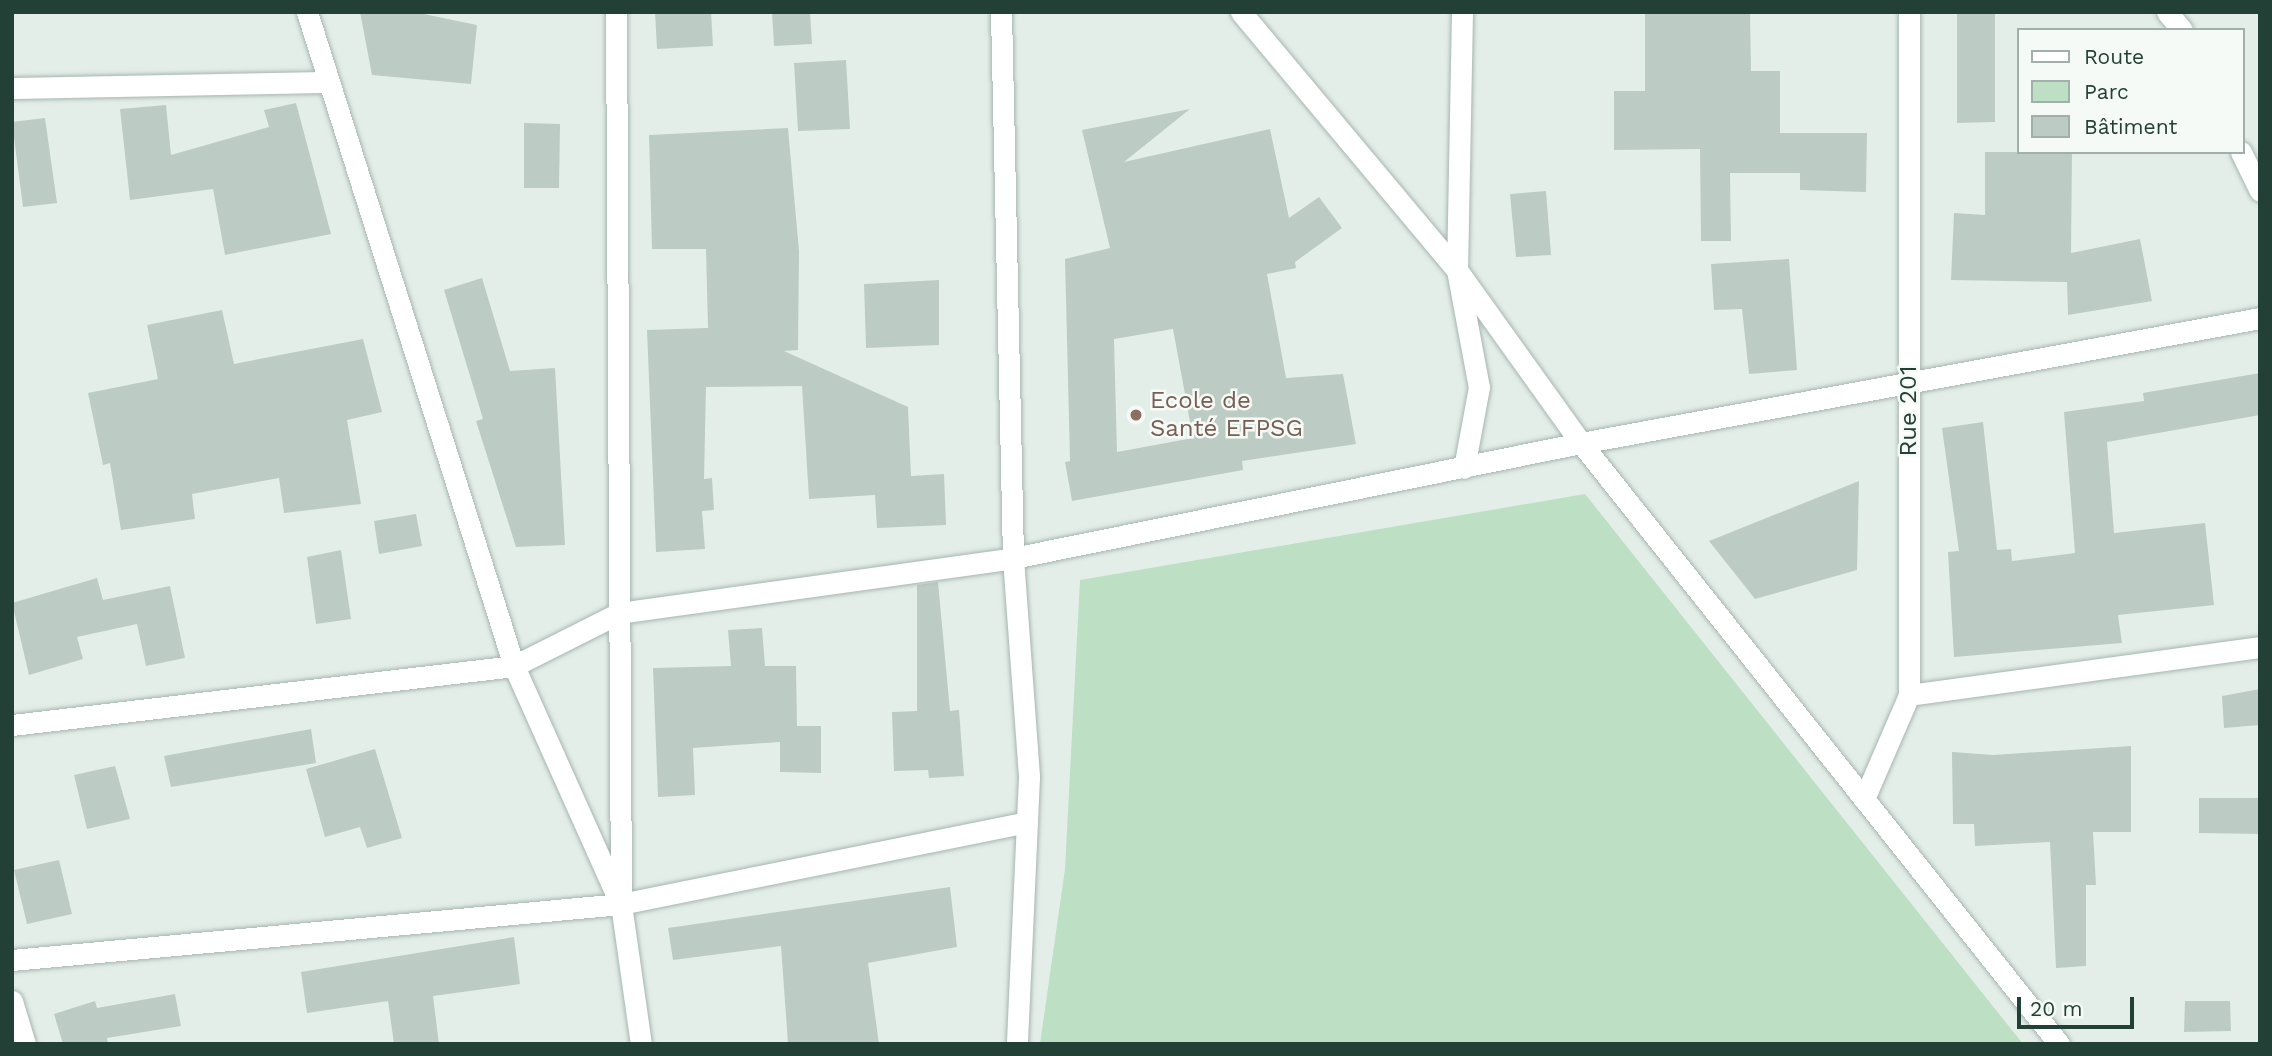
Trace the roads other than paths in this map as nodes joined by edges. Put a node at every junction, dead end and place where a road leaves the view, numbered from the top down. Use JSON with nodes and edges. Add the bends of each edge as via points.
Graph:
{"nodes":[{"id":1,"x":307,"y":12,"type":"edge"},
{"id":2,"x":616,"y":12,"type":"edge"},
{"id":3,"x":1001,"y":12,"type":"edge"},
{"id":4,"x":1241,"y":12,"type":"edge"},
{"id":5,"x":1462,"y":12,"type":"edge"},
{"id":6,"x":1909,"y":12,"type":"edge"},
{"id":7,"x":2167,"y":12,"type":"edge"},
{"id":8,"x":2180,"y":28,"type":"edge"},
{"id":9,"x":326,"y":82,"type":"junction"},
{"id":10,"x":12,"y":88,"type":"edge"},
{"id":11,"x":2242,"y":154,"type":"edge"},
{"id":12,"x":2260,"y":191,"type":"edge"},
{"id":13,"x":1457,"y":270,"type":"junction"},
{"id":14,"x":2260,"y":318,"type":"edge"},
{"id":15,"x":1909,"y":383,"type":"junction"},
{"id":16,"x":1581,"y":443,"type":"junction"},
{"id":17,"x":1464,"y":468,"type":"junction"},
{"id":18,"x":1013,"y":558,"type":"junction"},
{"id":19,"x":619,"y":614,"type":"junction"},
{"id":20,"x":2260,"y":648,"type":"edge"},
{"id":21,"x":514,"y":666,"type":"junction"},
{"id":22,"x":1909,"y":695,"type":"junction"},
{"id":23,"x":12,"y":725,"type":"edge"},
{"id":24,"x":1864,"y":799,"type":"junction"},
{"id":25,"x":1026,"y":822,"type":"junction"},
{"id":26,"x":621,"y":904,"type":"junction"},
{"id":27,"x":12,"y":960,"type":"edge"},
{"id":28,"x":12,"y":1001,"type":"edge"},
{"id":29,"x":25,"y":1044,"type":"edge"},
{"id":30,"x":642,"y":1044,"type":"edge"},
{"id":31,"x":1017,"y":1044,"type":"edge"},
{"id":32,"x":2059,"y":1044,"type":"edge"}],
"edges":[{"from":1,"to":9,"type":"street"},
{"from":2,"to":19,"type":"street"},
{"from":3,"to":18,"type":"street"},
{"from":4,"to":13,"type":"street"},
{"from":5,"to":13,"type":"street"},
{"from":6,"to":15,"type":"street","name":"Rue 201"},
{"from":7,"to":8,"type":"street"},
{"from":9,"to":10,"type":"street"},
{"from":9,"to":21,"type":"street"},
{"from":11,"to":12,"type":"street"},
{"from":13,"to":16,"type":"street"},
{"from":13,"to":17,"type":"street","via":[[1479,387]]},
{"from":14,"to":15,"type":"street"},
{"from":15,"to":16,"type":"street"},
{"from":15,"to":22,"type":"street","name":"Rue 201"},
{"from":16,"to":17,"type":"street"},
{"from":16,"to":24,"type":"street"},
{"from":17,"to":18,"type":"street"},
{"from":18,"to":19,"type":"street"},
{"from":18,"to":25,"type":"street"},
{"from":19,"to":21,"type":"street"},
{"from":19,"to":26,"type":"street"},
{"from":20,"to":22,"type":"street"},
{"from":21,"to":23,"type":"street"},
{"from":21,"to":26,"type":"street"},
{"from":22,"to":24,"type":"street","name":"Rue 201"},
{"from":24,"to":32,"type":"street"},
{"from":25,"to":26,"type":"street"},
{"from":25,"to":31,"type":"street"},
{"from":26,"to":27,"type":"street"},
{"from":26,"to":30,"type":"street"},
{"from":28,"to":29,"type":"street"}]}
